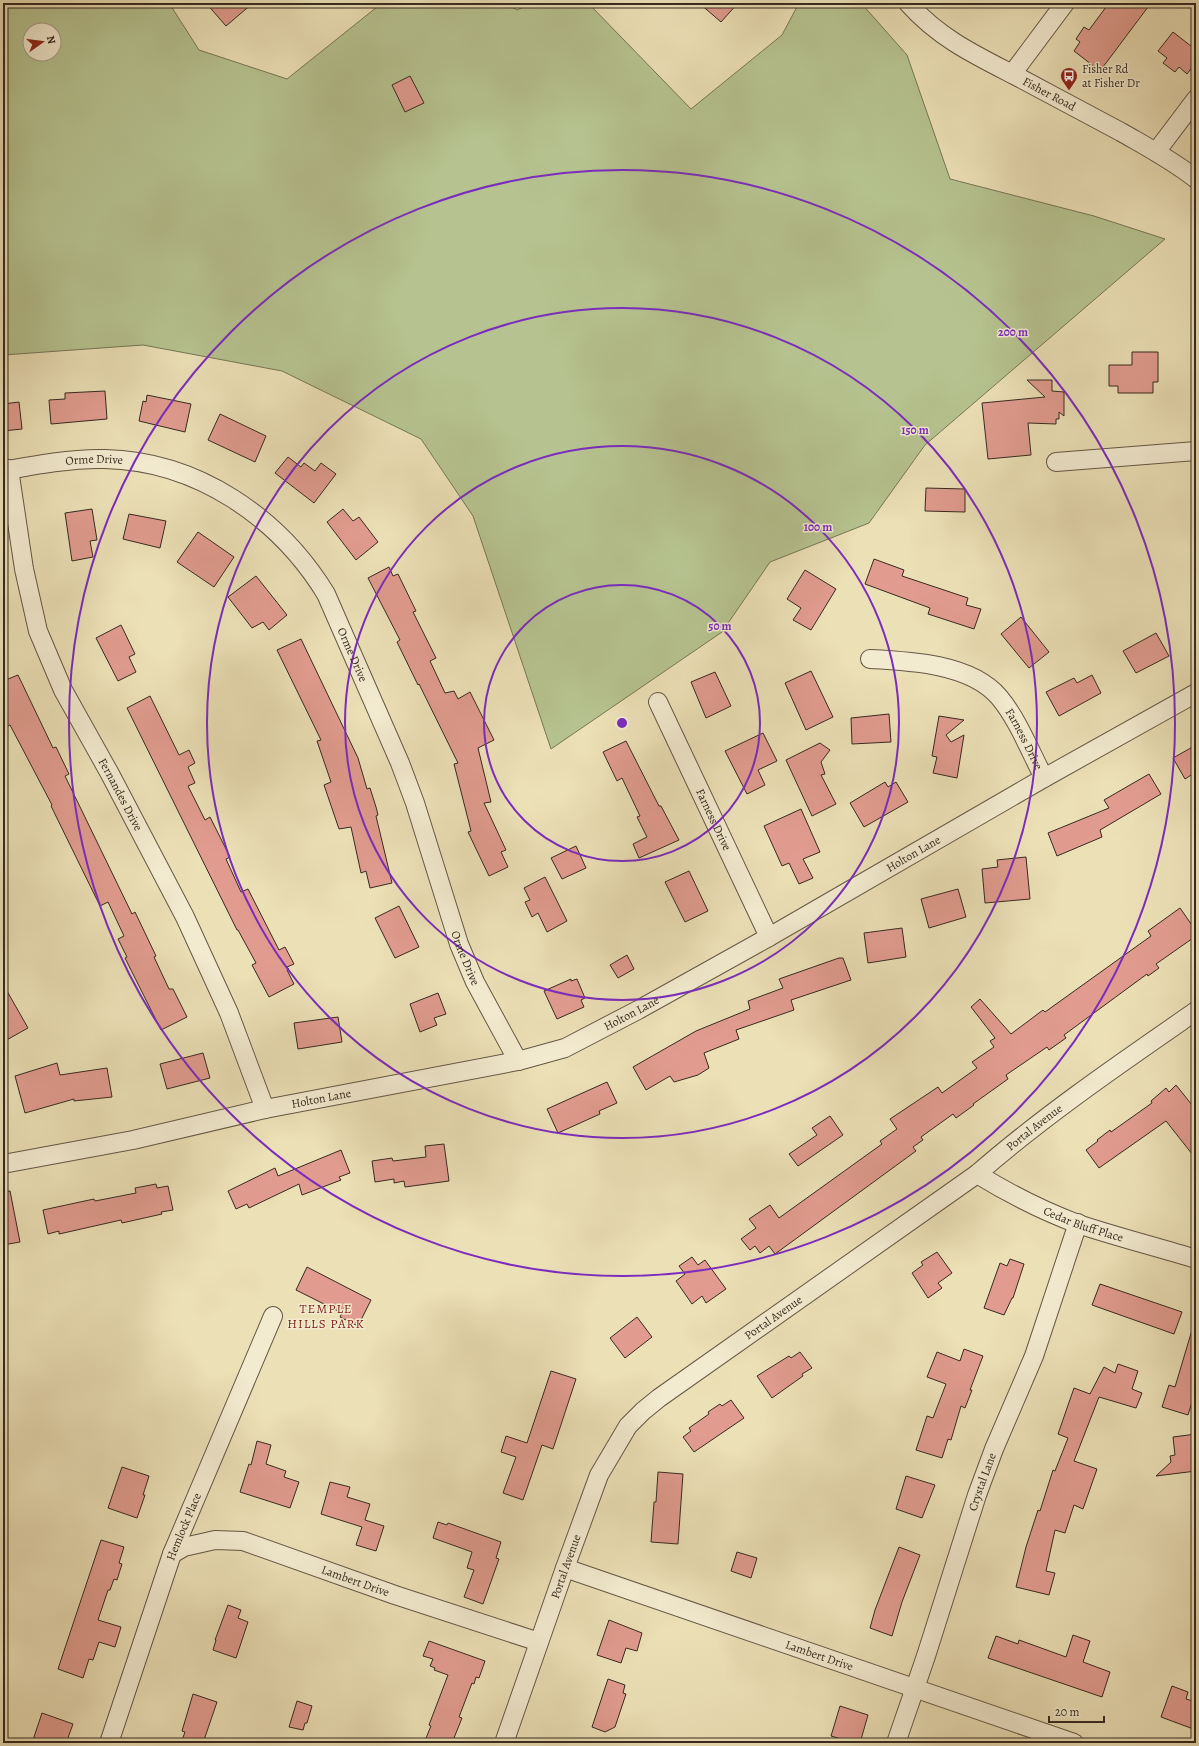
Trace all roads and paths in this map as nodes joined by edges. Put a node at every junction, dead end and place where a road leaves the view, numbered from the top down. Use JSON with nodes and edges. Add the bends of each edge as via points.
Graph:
{"nodes":[{"id":1,"x":908,"y":3,"type":"edge"},
{"id":2,"x":1064,"y":3,"type":"edge"},
{"id":3,"x":1012,"y":74,"type":"junction"},
{"id":4,"x":1196,"y":98,"type":"edge"},
{"id":5,"x":1156,"y":152,"type":"junction"},
{"id":6,"x":1196,"y":179,"type":"edge"},
{"id":7,"x":1196,"y":451,"type":"edge"},
{"id":8,"x":1056,"y":462,"type":"dead end"},
{"id":9,"x":6,"y":470,"type":"edge"},
{"id":10,"x":870,"y":659,"type":"dead end"},
{"id":11,"x":1196,"y":693,"type":"edge"},
{"id":12,"x":658,"y":702,"type":"dead end"},
{"id":13,"x":1044,"y":778,"type":"junction"},
{"id":14,"x":769,"y":936,"type":"junction"},
{"id":15,"x":1196,"y":1011,"type":"edge"},
{"id":16,"x":518,"y":1061,"type":"junction"},
{"id":17,"x":266,"y":1109,"type":"junction"},
{"id":18,"x":3,"y":1164,"type":"edge"},
{"id":19,"x":977,"y":1174,"type":"junction"},
{"id":20,"x":1078,"y":1223,"type":"junction"},
{"id":21,"x":1196,"y":1258,"type":"edge"},
{"id":22,"x":273,"y":1316,"type":"dead end"},
{"id":23,"x":172,"y":1554,"type":"junction"},
{"id":24,"x":565,"y":1568,"type":"junction"},
{"id":25,"x":539,"y":1642,"type":"junction"},
{"id":26,"x":915,"y":1688,"type":"junction"},
{"id":27,"x":109,"y":1743,"type":"edge"},
{"id":28,"x":504,"y":1743,"type":"edge"},
{"id":29,"x":896,"y":1743,"type":"edge"},
{"id":30,"x":1074,"y":1743,"type":"edge"}],
"edges":[{"from":1,"to":3,"type":"street","name":"Fisher Road","via":[[938,33]]},
{"from":2,"to":3,"type":"street"},
{"from":3,"to":5,"type":"street","name":"Fisher Road"},
{"from":4,"to":5,"type":"street"},
{"from":5,"to":6,"type":"street","name":"Fisher Road"},
{"from":7,"to":8,"type":"street"},
{"from":9,"to":16,"type":"street","name":"Orme Drive","via":[[105,459],[173,469],[237,501],[256,514],[296,553],[326,594],[376,705],[412,796],[459,944],[475,982]]},
{"from":9,"to":17,"type":"street","name":"Fernandes Drive","via":[[38,631],[63,690],[185,916],[229,1013]]},
{"from":10,"to":13,"type":"street","name":"Farness Drive","via":[[940,667],[977,679],[1000,698]]},
{"from":11,"to":13,"type":"street","name":"Holton Lane"},
{"from":12,"to":14,"type":"street","name":"Farness Drive"},
{"from":13,"to":14,"type":"street","name":"Holton Lane"},
{"from":14,"to":16,"type":"street","name":"Holton Lane","via":[[565,1048]]},
{"from":15,"to":19,"type":"street","name":"Portal Avenue","via":[[1026,1132]]},
{"from":16,"to":17,"type":"street","name":"Holton Lane"},
{"from":17,"to":18,"type":"street","name":"Holton Lane","via":[[133,1140]]},
{"from":19,"to":20,"type":"street","name":"Cedar Bluff Place","via":[[1033,1205]]},
{"from":19,"to":24,"type":"street","name":"Portal Avenue","via":[[643,1411],[628,1426],[599,1474]]},
{"from":20,"to":21,"type":"street","name":"Cedar Bluff Place"},
{"from":20,"to":26,"type":"street","name":"Crystal Lane","via":[[1034,1356],[977,1495]]},
{"from":22,"to":23,"type":"street","name":"Hemlock Place"},
{"from":23,"to":25,"type":"street","name":"Lambert Drive","via":[[184,1547],[208,1541],[242,1541],[394,1595]]},
{"from":23,"to":27,"type":"street","name":"Hemlock Place"},
{"from":24,"to":25,"type":"street","name":"Portal Avenue"},
{"from":24,"to":26,"type":"street","name":"Lambert Drive"},
{"from":25,"to":28,"type":"street","name":"Portal Avenue"},
{"from":26,"to":29,"type":"street","name":"Crystal Lane"},
{"from":26,"to":30,"type":"street","name":"Lambert Drive"}]}
